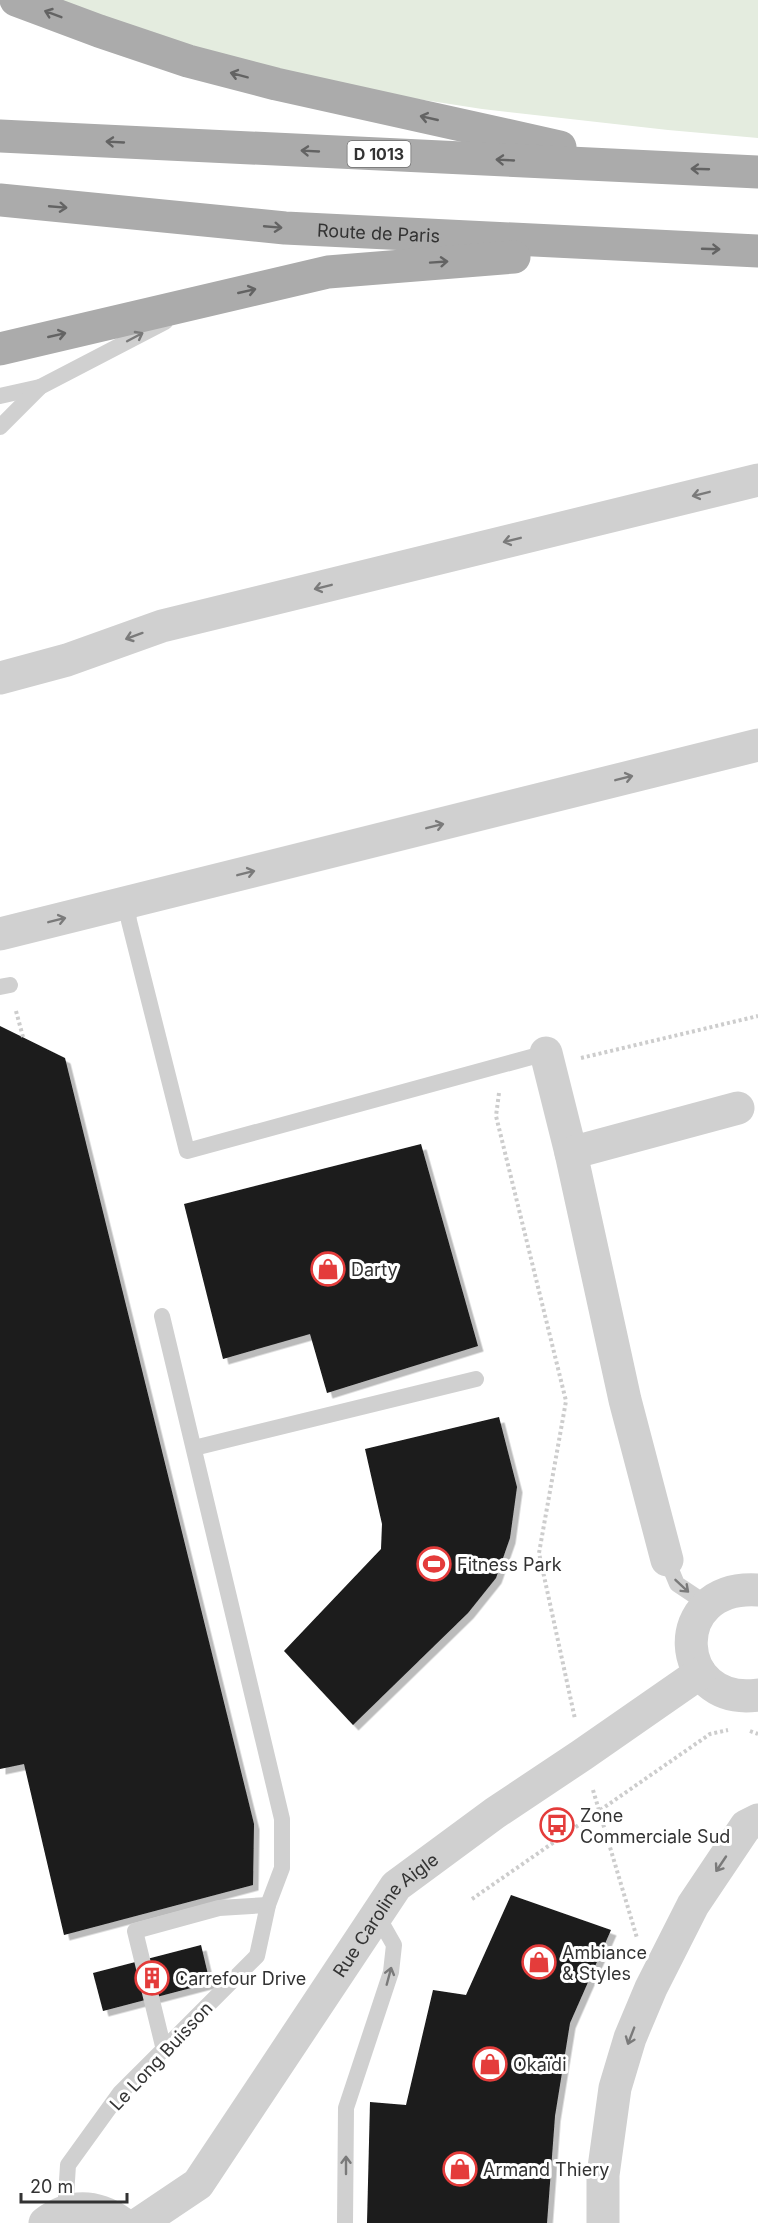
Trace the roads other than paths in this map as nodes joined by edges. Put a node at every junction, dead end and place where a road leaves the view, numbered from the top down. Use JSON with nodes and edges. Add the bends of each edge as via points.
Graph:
{"nodes":[{"id":1,"x":16,"y":0,"type":"edge"},
{"id":2,"x":0,"y":136,"type":"edge"},
{"id":3,"x":650,"y":167,"type":"junction"},
{"id":4,"x":758,"y":172,"type":"edge"},
{"id":5,"x":0,"y":200,"type":"edge"},
{"id":6,"x":664,"y":247,"type":"junction"},
{"id":7,"x":758,"y":251,"type":"edge"},
{"id":8,"x":204,"y":301,"type":"junction"},
{"id":9,"x":0,"y":349,"type":"edge"},
{"id":10,"x":40,"y":387,"type":"junction"},
{"id":11,"x":0,"y":396,"type":"edge"},
{"id":12,"x":0,"y":427,"type":"edge"},
{"id":13,"x":758,"y":480,"type":"edge"},
{"id":14,"x":0,"y":678,"type":"edge"},
{"id":15,"x":758,"y":745,"type":"edge"},
{"id":16,"x":127,"y":903,"type":"junction"},
{"id":17,"x":0,"y":934,"type":"edge"},
{"id":18,"x":547,"y":1060,"type":"joint"},
{"id":19,"x":748,"y":1105,"type":"edge"},
{"id":20,"x":571,"y":1154,"type":"junction"},
{"id":21,"x":162,"y":1316,"type":"dead end"},
{"id":22,"x":476,"y":1379,"type":"dead end"},
{"id":23,"x":194,"y":1448,"type":"junction"},
{"id":24,"x":667,"y":1560,"type":"joint"},
{"id":25,"x":758,"y":1590,"type":"edge"},
{"id":26,"x":707,"y":1604,"type":"junction"},
{"id":27,"x":700,"y":1673,"type":"junction"},
{"id":28,"x":758,"y":1695,"type":"edge"},
{"id":29,"x":758,"y":1820,"type":"edge"},
{"id":30,"x":268,"y":1905,"type":"junction"},
{"id":31,"x":377,"y":1915,"type":"junction"},
{"id":32,"x":164,"y":2050,"type":"junction"},
{"id":33,"x":55,"y":2217,"type":"edge"},
{"id":34,"x":122,"y":2223,"type":"edge"},
{"id":35,"x":140,"y":2223,"type":"edge"},
{"id":36,"x":345,"y":2223,"type":"edge"},
{"id":37,"x":603,"y":2223,"type":"edge"}],
"edges":[{"from":3,"to":1,"type":"main road","one_way":true,"via":[[188,61]]},
{"from":3,"to":2,"type":"main road","number":"D 1013","one_way":true},
{"from":4,"to":3,"type":"main road","number":"D 1013","one_way":true},
{"from":5,"to":6,"type":"main road","name":"Route de Paris","one_way":true,"via":[[285,228]]},
{"from":6,"to":7,"type":"main road","name":"Route de Paris","one_way":true},
{"from":8,"to":6,"type":"main road","one_way":true,"via":[[328,272]]},
{"from":9,"to":8,"type":"main road","one_way":true},
{"from":10,"to":8,"type":"lane","one_way":true},
{"from":10,"to":11,"type":"lane"},
{"from":10,"to":12,"type":"lane"},
{"from":13,"to":14,"type":"street","one_way":true,"via":[[162,626],[67,660]]},
{"from":16,"to":15,"type":"street","one_way":true},
{"from":17,"to":16,"type":"street","one_way":true},
{"from":16,"to":18,"type":"lane","via":[[187,1150]]},
{"from":18,"to":20,"type":"street"},
{"from":19,"to":20,"type":"street"},
{"from":20,"to":24,"type":"street","via":[[625,1400]]},
{"from":21,"to":23,"type":"lane","name":"Le Long Buisson"},
{"from":22,"to":23,"type":"lane"},
{"from":23,"to":30,"type":"lane","name":"Le Long Buisson","via":[[282,1819],[282,1868]]},
{"from":24,"to":26,"type":"lane","one_way":true,"via":[[677,1584]]},
{"from":25,"to":26,"type":"street","via":[[741,1588],[722,1593]]},
{"from":26,"to":27,"type":"street","via":[[696,1619],[691,1637],[692,1656]]},
{"from":27,"to":28,"type":"street","via":[[727,1694]]},
{"from":27,"to":31,"type":"street","name":"Rue Caroline Aigle","via":[[396,1886]]},
{"from":29,"to":37,"type":"street","one_way":true,"via":[[746,1827],[693,1905],[630,2038],[615,2088],[603,2175]]},
{"from":30,"to":32,"type":"lane","name":"Le Long Buisson","via":[[257,1956]]},
{"from":30,"to":32,"type":"lane","via":[[219,1908],[135,1931]]},
{"from":31,"to":35,"type":"street","name":"Rue Caroline Aigle","via":[[198,2184]]},
{"from":36,"to":31,"type":"lane","one_way":true,"via":[[346,2108],[391,1972],[394,1946]]},
{"from":32,"to":33,"type":"lane","name":"Le Long Buisson","via":[[120,2093],[68,2165]]},
{"from":33,"to":34,"type":"street","via":[[86,2208],[106,2212]]}]}
